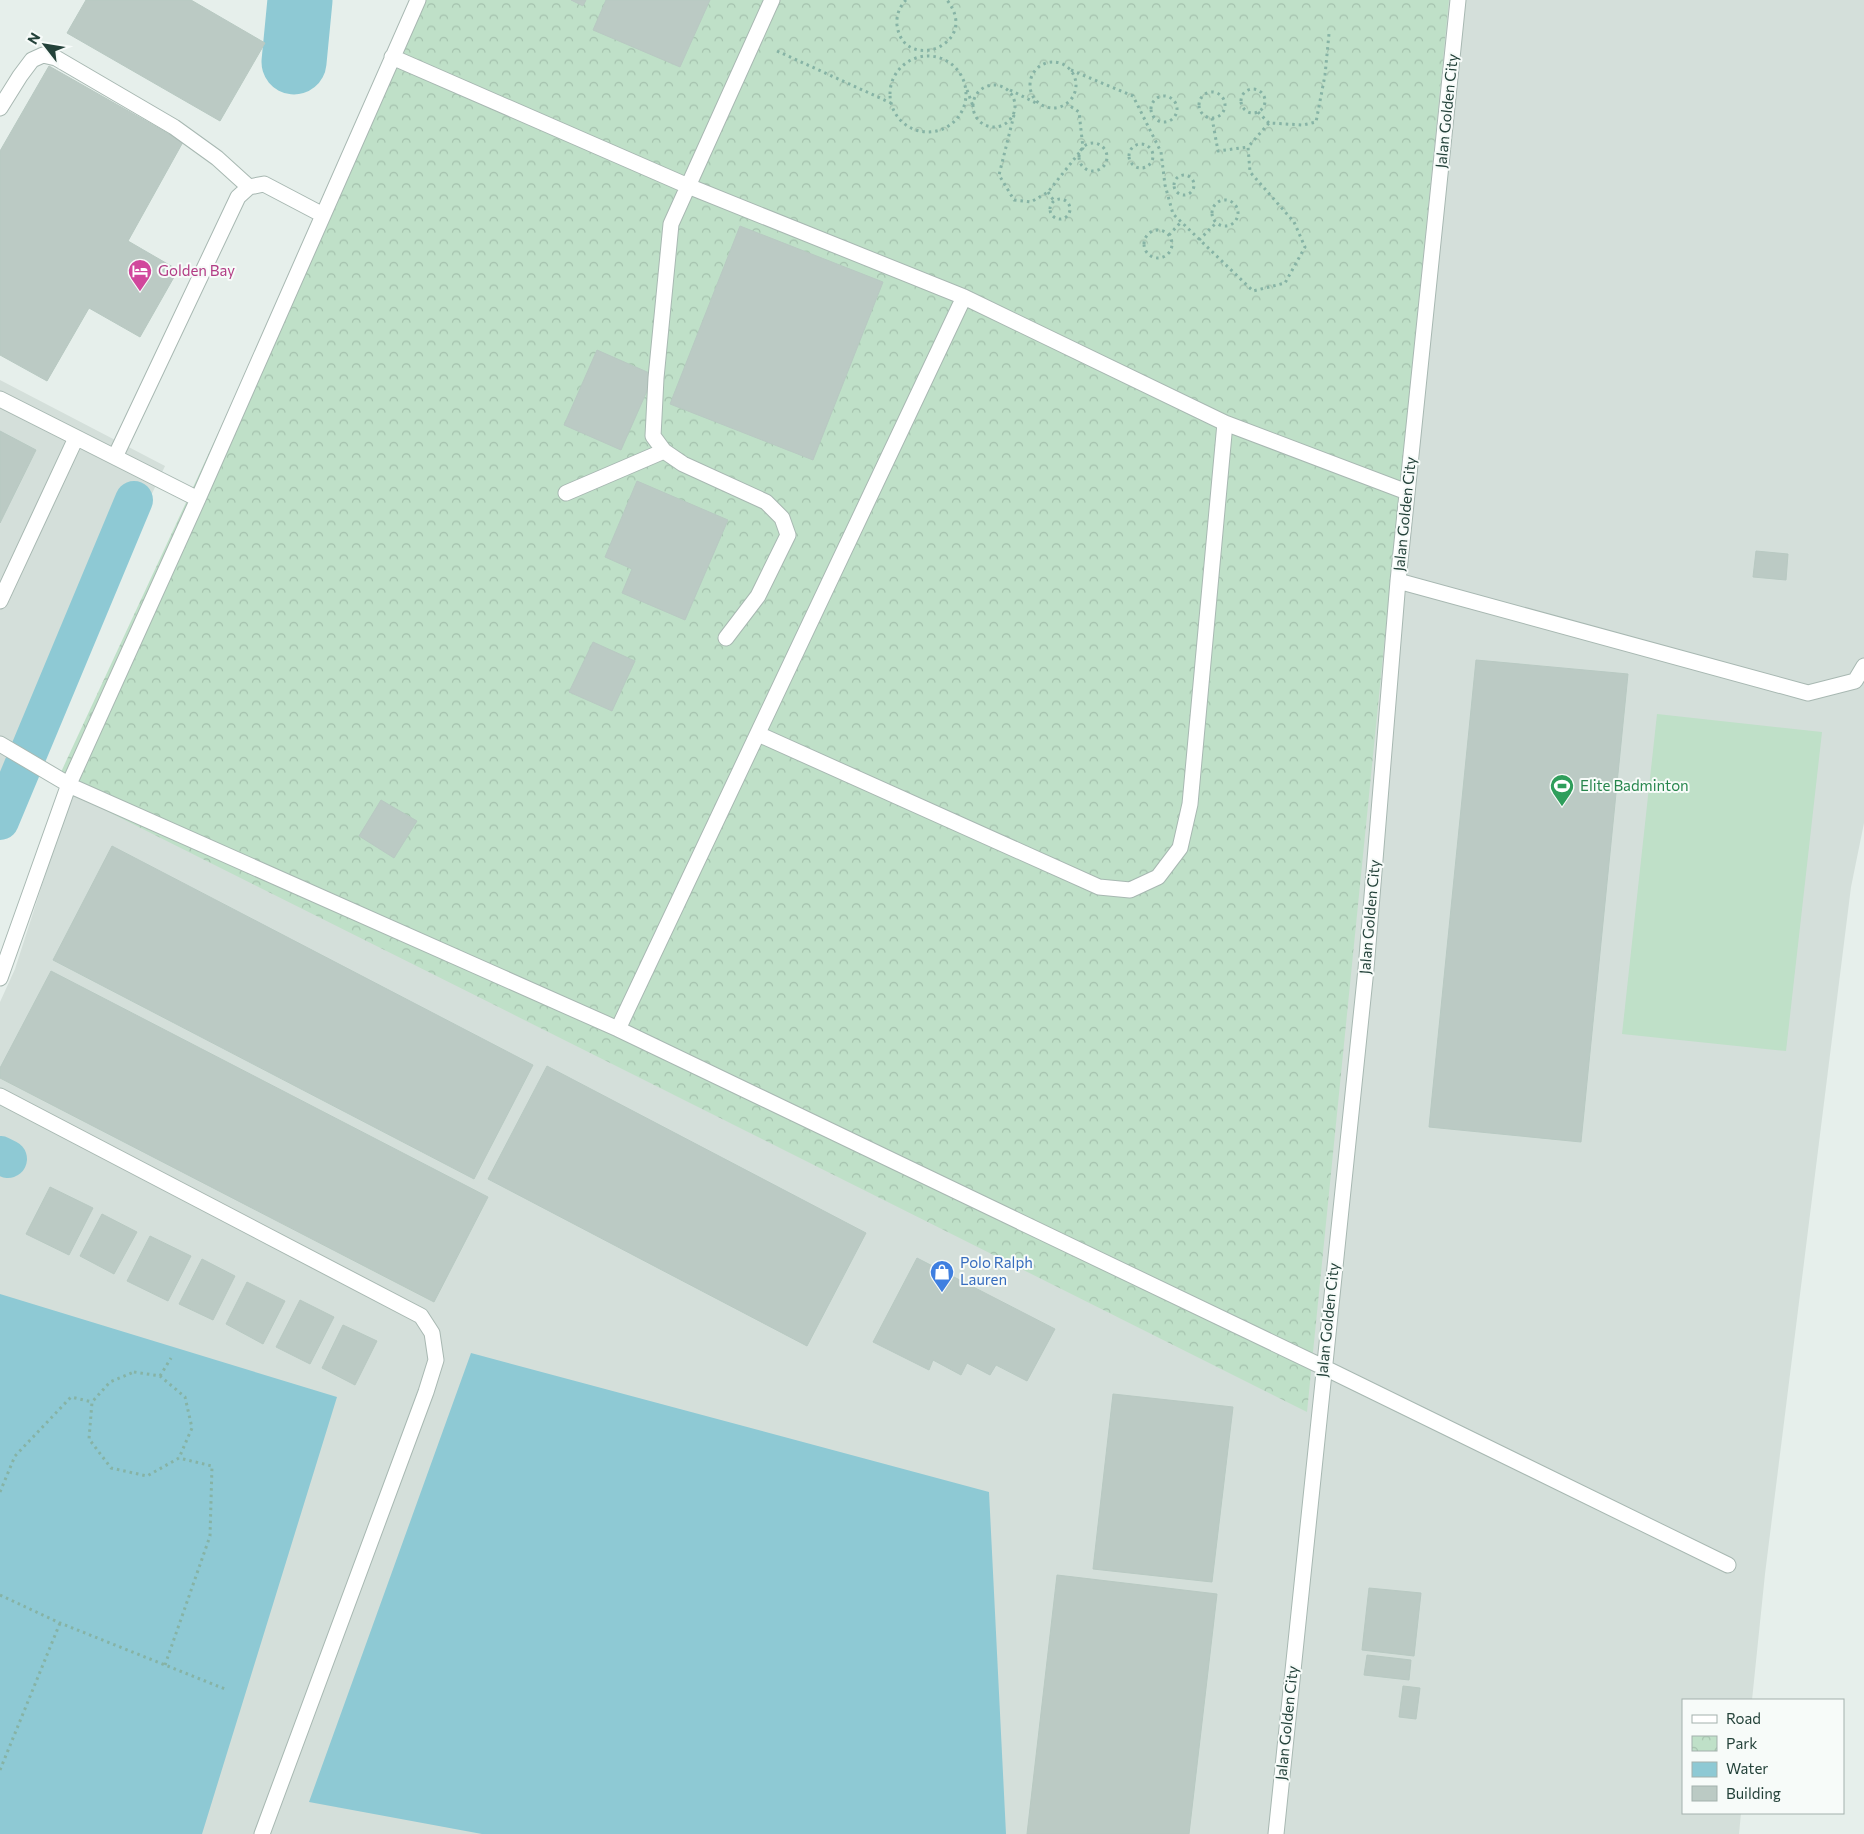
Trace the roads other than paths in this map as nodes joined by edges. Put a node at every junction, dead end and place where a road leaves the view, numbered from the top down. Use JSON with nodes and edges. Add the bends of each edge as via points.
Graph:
{"nodes":[{"id":1,"x":418,"y":0,"type":"edge"},
{"id":2,"x":772,"y":0,"type":"edge"},
{"id":3,"x":1458,"y":0,"type":"edge"},
{"id":4,"x":392,"y":57,"type":"junction"},
{"id":5,"x":0,"y":108,"type":"edge"},
{"id":6,"x":688,"y":186,"type":"junction"},
{"id":7,"x":249,"y":187,"type":"junction"},
{"id":8,"x":323,"y":215,"type":"junction"},
{"id":9,"x":964,"y":298,"type":"junction"},
{"id":10,"x":0,"y":399,"type":"edge"},
{"id":11,"x":1225,"y":423,"type":"junction"},
{"id":12,"x":76,"y":438,"type":"junction"},
{"id":13,"x":664,"y":451,"type":"junction"},
{"id":14,"x":115,"y":457,"type":"junction"},
{"id":15,"x":1407,"y":492,"type":"junction"},
{"id":16,"x":566,"y":493,"type":"dead end"},
{"id":17,"x":198,"y":499,"type":"junction"},
{"id":18,"x":1398,"y":581,"type":"junction"},
{"id":19,"x":0,"y":600,"type":"edge"},
{"id":20,"x":726,"y":638,"type":"dead end"},
{"id":21,"x":1864,"y":666,"type":"edge"},
{"id":22,"x":758,"y":734,"type":"junction"},
{"id":23,"x":0,"y":744,"type":"edge"},
{"id":24,"x":69,"y":784,"type":"junction"},
{"id":25,"x":0,"y":978,"type":"edge"},
{"id":26,"x":618,"y":1029,"type":"junction"},
{"id":27,"x":0,"y":1096,"type":"edge"},
{"id":28,"x":1323,"y":1367,"type":"junction"},
{"id":29,"x":1728,"y":1565,"type":"dead end"},
{"id":30,"x":264,"y":1834,"type":"edge"},
{"id":31,"x":1276,"y":1834,"type":"edge"}],
"edges":[{"from":1,"to":4,"type":"street"},
{"from":2,"to":6,"type":"street"},
{"from":3,"to":15,"type":"street","name":"Jalan Golden City"},
{"from":4,"to":6,"type":"street"},
{"from":4,"to":8,"type":"street"},
{"from":5,"to":7,"type":"street","via":[[32,60],[43,55],[56,58],[174,127],[217,158]]},
{"from":6,"to":9,"type":"street"},
{"from":6,"to":13,"type":"street","via":[[671,224],[656,378],[653,436]]},
{"from":7,"to":8,"type":"street","via":[[264,184]]},
{"from":7,"to":14,"type":"street","via":[[238,197]]},
{"from":8,"to":17,"type":"street"},
{"from":9,"to":11,"type":"street"},
{"from":9,"to":22,"type":"street"},
{"from":10,"to":12,"type":"street"},
{"from":11,"to":15,"type":"street"},
{"from":11,"to":22,"type":"street","via":[[1190,804],[1180,848],[1158,877],[1130,890],[1098,887]]},
{"from":12,"to":14,"type":"street"},
{"from":12,"to":19,"type":"street"},
{"from":13,"to":16,"type":"street"},
{"from":13,"to":20,"type":"street","via":[[684,464],[766,502],[782,518],[788,535],[758,596]]},
{"from":14,"to":17,"type":"street"},
{"from":15,"to":18,"type":"street","name":"Jalan Golden City"},
{"from":17,"to":24,"type":"street"},
{"from":18,"to":21,"type":"street","via":[[1808,693],[1855,681]]},
{"from":18,"to":28,"type":"street","name":"Jalan Golden City","via":[[1366,969]]},
{"from":22,"to":26,"type":"street"},
{"from":23,"to":24,"type":"street"},
{"from":24,"to":25,"type":"street"},
{"from":24,"to":26,"type":"street"},
{"from":26,"to":28,"type":"street"},
{"from":27,"to":30,"type":"street","via":[[421,1316],[432,1333],[436,1360],[426,1392]]},
{"from":28,"to":29,"type":"street"},
{"from":28,"to":31,"type":"street","name":"Jalan Golden City"}]}
